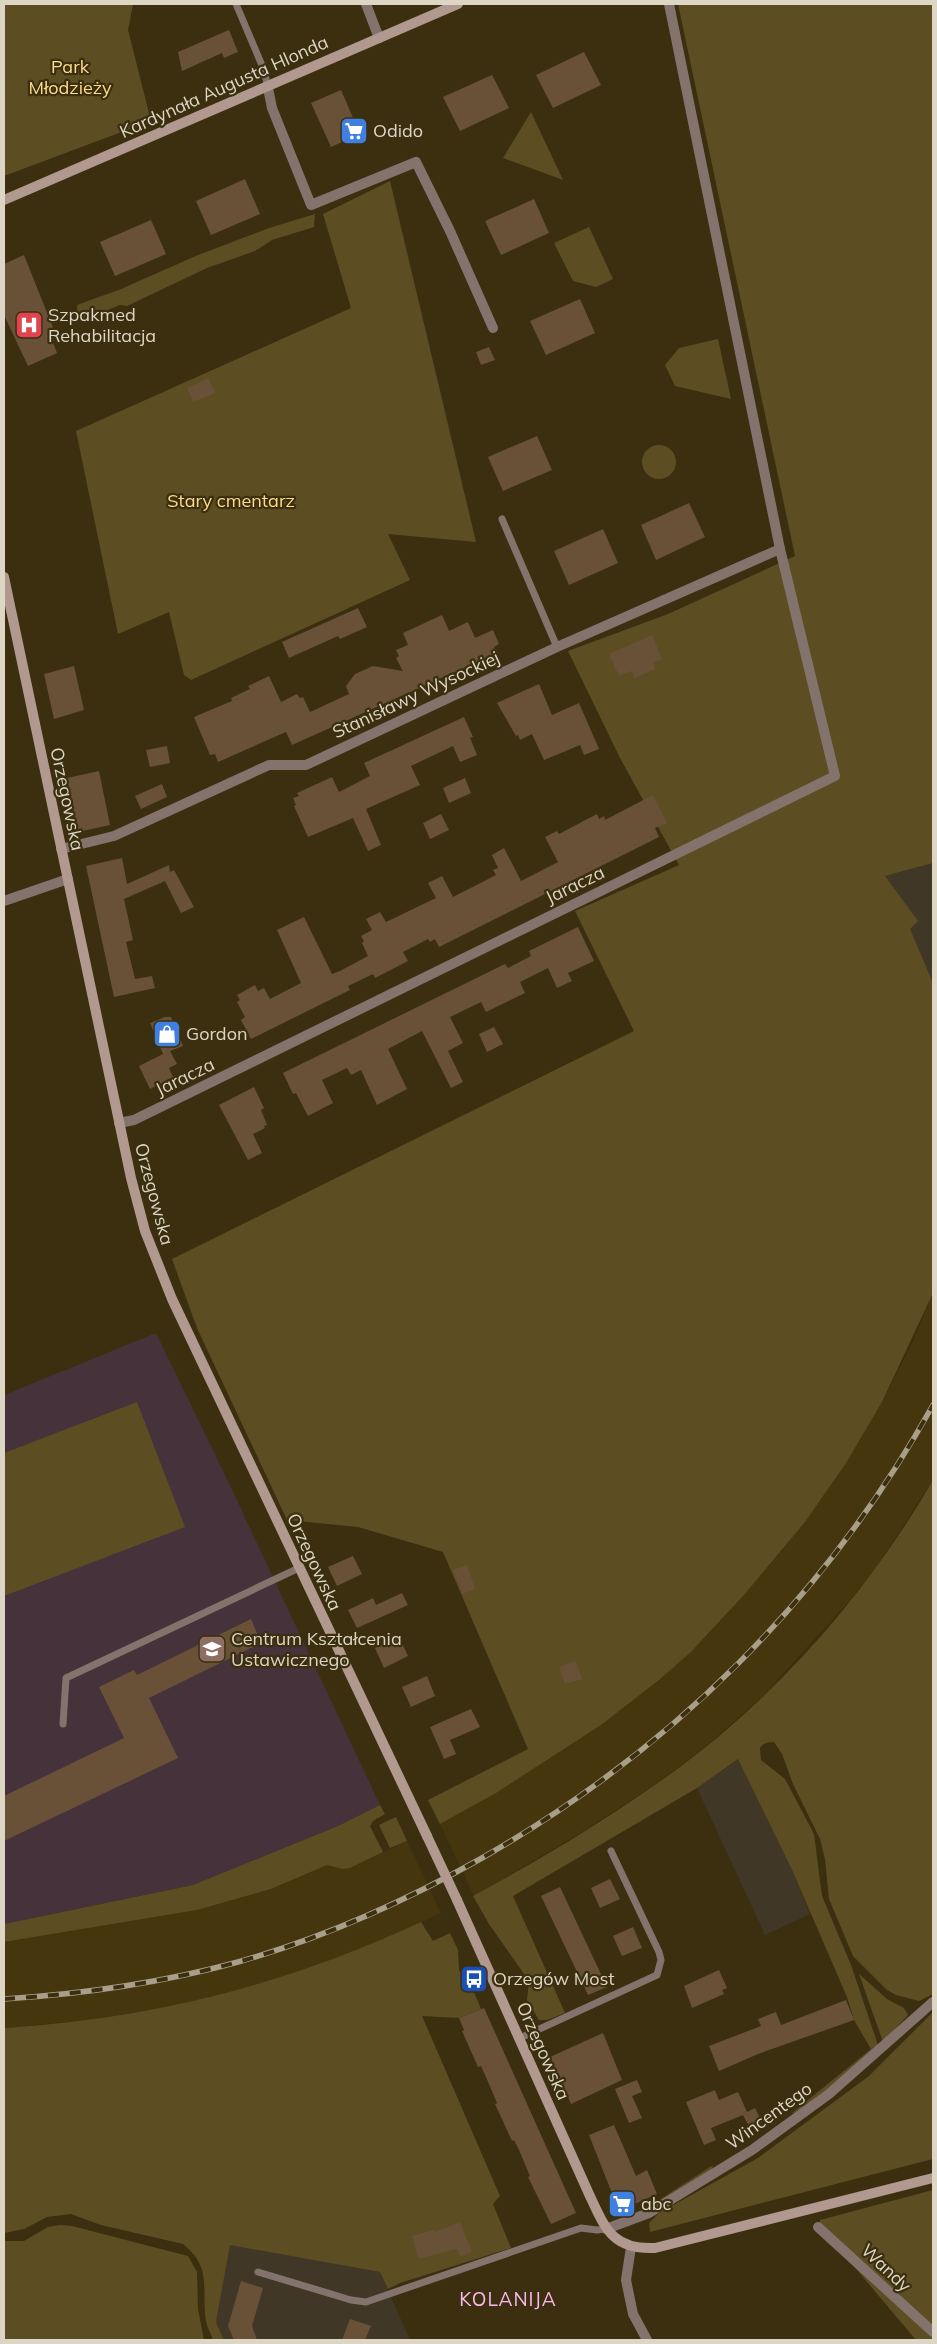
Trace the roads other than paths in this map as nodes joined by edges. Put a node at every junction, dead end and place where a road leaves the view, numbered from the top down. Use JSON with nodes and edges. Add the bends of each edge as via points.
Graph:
{"nodes":[{"id":1,"x":236,"y":4,"type":"edge"},
{"id":2,"x":366,"y":4,"type":"edge"},
{"id":3,"x":458,"y":4,"type":"edge"},
{"id":4,"x":669,"y":4,"type":"edge"},
{"id":5,"x":379,"y":38,"type":"junction"},
{"id":6,"x":268,"y":88,"type":"junction"},
{"id":7,"x":4,"y":200,"type":"edge"},
{"id":8,"x":493,"y":328,"type":"dead end"},
{"id":9,"x":502,"y":519,"type":"dead end"},
{"id":10,"x":780,"y":549,"type":"junction"},
{"id":11,"x":4,"y":577,"type":"edge"},
{"id":12,"x":557,"y":648,"type":"junction"},
{"id":13,"x":61,"y":848,"type":"junction"},
{"id":14,"x":68,"y":879,"type":"junction"},
{"id":15,"x":4,"y":901,"type":"edge"},
{"id":16,"x":119,"y":1122,"type":"junction"},
{"id":17,"x":299,"y":1568,"type":"junction"},
{"id":18,"x":63,"y":1724,"type":"dead end"},
{"id":19,"x":611,"y":1851,"type":"dead end"},
{"id":20,"x":933,"y":2002,"type":"edge"},
{"id":21,"x":929,"y":2010,"type":"edge"},
{"id":22,"x":520,"y":2038,"type":"junction"},
{"id":23,"x":933,"y":2178,"type":"edge"},
{"id":24,"x":818,"y":2227,"type":"dead end"},
{"id":25,"x":606,"y":2229,"type":"junction"},
{"id":26,"x":631,"y":2247,"type":"junction"},
{"id":27,"x":258,"y":2272,"type":"dead end"},
{"id":28,"x":933,"y":2332,"type":"edge"},
{"id":29,"x":647,"y":2340,"type":"edge"}],
"edges":[{"from":1,"to":6,"type":"lane","via":[[264,70]]},
{"from":2,"to":5,"type":"street"},
{"from":3,"to":5,"type":"street","name":"Kardynała Augusta Hlonda"},
{"from":4,"to":10,"type":"street"},
{"from":5,"to":6,"type":"street","name":"Kardynała Augusta Hlonda"},
{"from":6,"to":7,"type":"street","name":"Kardynała Augusta Hlonda"},
{"from":6,"to":8,"type":"street","via":[[272,108],[311,205],[416,162]]},
{"from":9,"to":12,"type":"lane"},
{"from":10,"to":12,"type":"street","name":"Stanisławy Wysockiej"},
{"from":10,"to":16,"type":"street","name":"Jaracza","via":[[835,776],[134,1120]]},
{"from":11,"to":13,"type":"street","name":"Orzegowska"},
{"from":12,"to":13,"type":"street","name":"Stanisławy Wysockiej","via":[[306,765],[269,765],[114,836]]},
{"from":13,"to":14,"type":"street","name":"Orzegowska"},
{"from":14,"to":15,"type":"street"},
{"from":14,"to":16,"type":"street","name":"Orzegowska"},
{"from":16,"to":17,"type":"street","name":"Orzegowska","via":[[145,1231],[158,1266]]},
{"from":17,"to":18,"type":"lane","via":[[66,1678]]},
{"from":17,"to":22,"type":"street","name":"Orzegowska","bridge":true},
{"from":19,"to":22,"type":"lane","via":[[659,1952],[661,1960],[657,1975]]},
{"from":20,"to":21,"type":"street","name":"Wincentego"},
{"from":21,"to":25,"type":"street","name":"Wincentego","via":[[829,2094],[752,2150],[650,2213]]},
{"from":22,"to":25,"type":"street","name":"Orzegowska"},
{"from":23,"to":26,"type":"street","via":[[655,2248]]},
{"from":24,"to":28,"type":"street","name":"Wandy"},
{"from":25,"to":26,"type":"street","name":"Orzegowska","via":[[614,2238]]},
{"from":25,"to":27,"type":"lane","via":[[580,2228],[366,2302]]},
{"from":26,"to":29,"type":"street","via":[[626,2280],[633,2314]]}]}
